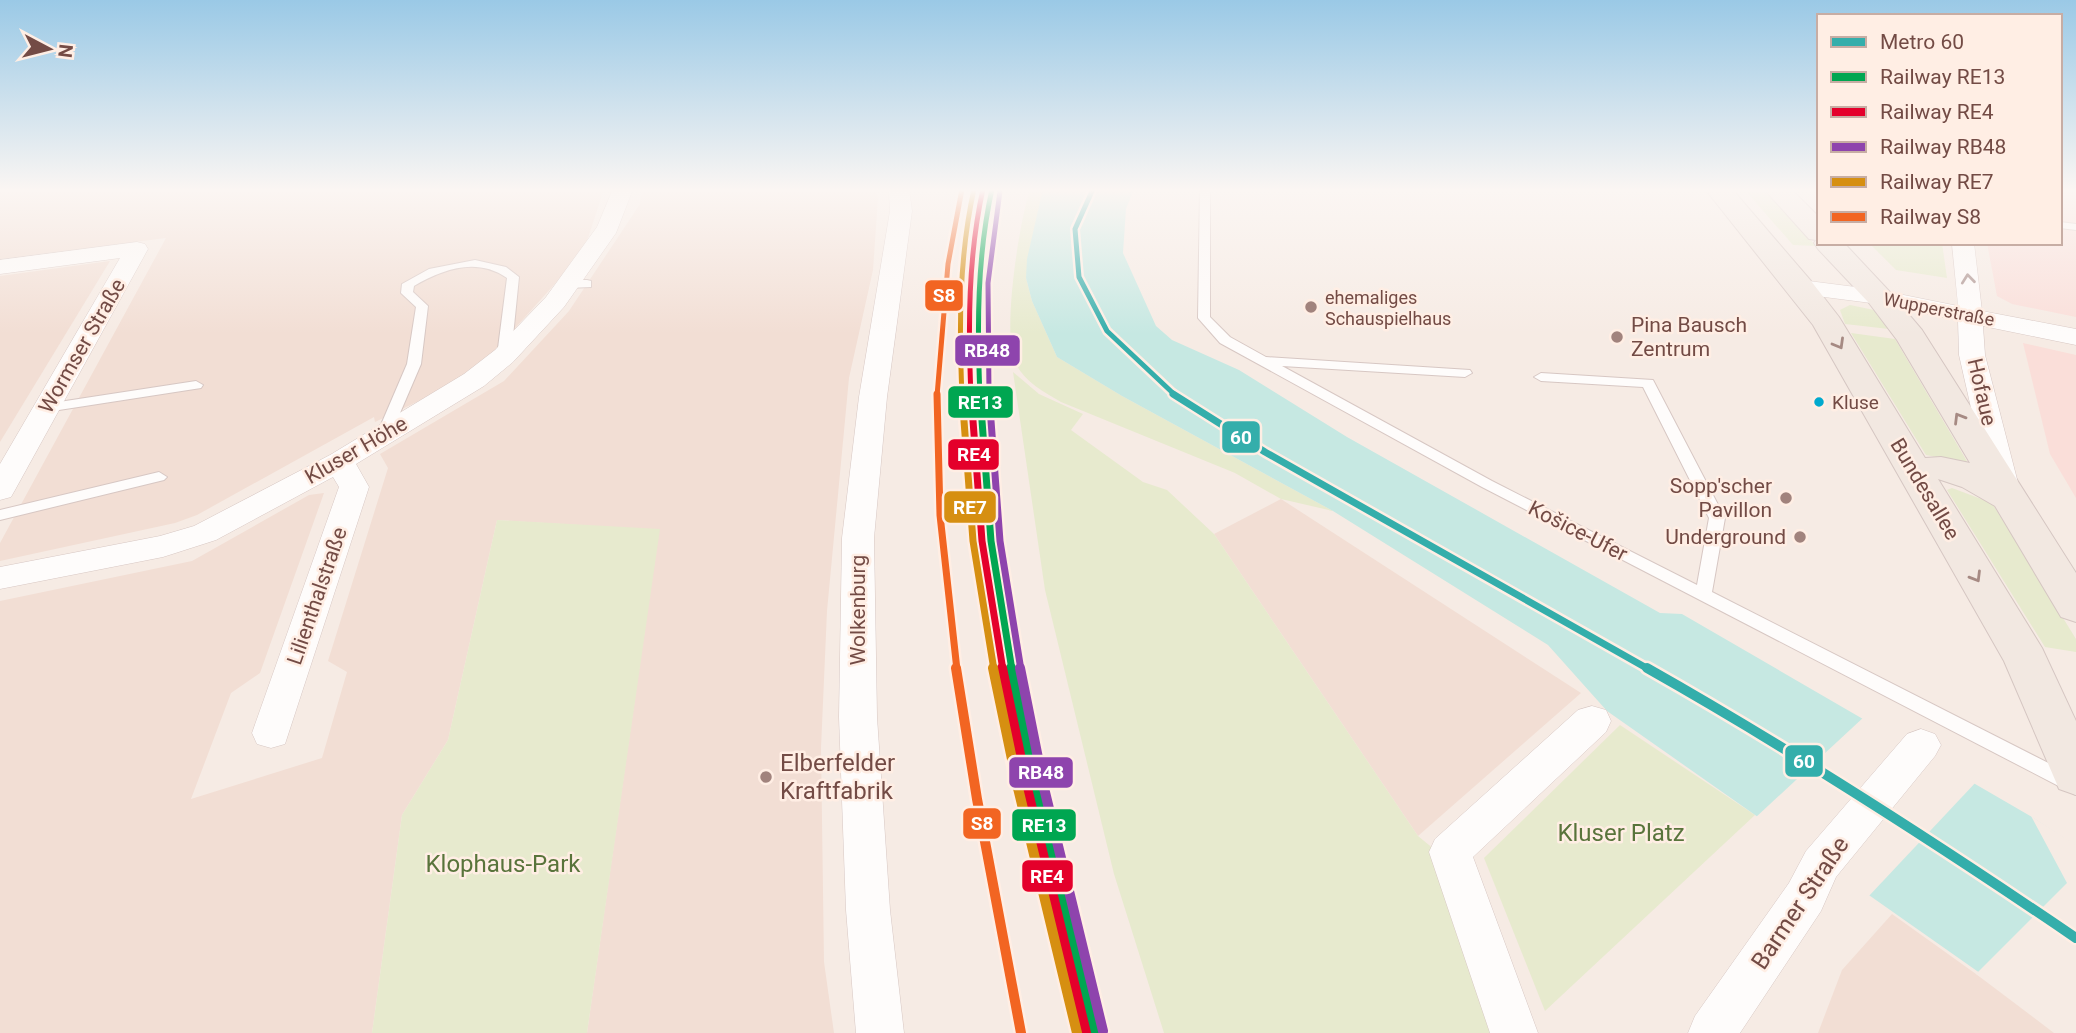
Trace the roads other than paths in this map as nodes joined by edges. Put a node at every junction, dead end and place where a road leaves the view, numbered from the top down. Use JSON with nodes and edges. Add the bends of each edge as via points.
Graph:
{"nodes":[{"id":1,"x":603,"y":237,"type":"edge"},
{"id":2,"x":898,"y":237,"type":"edge"},
{"id":3,"x":1205,"y":237,"type":"edge"},
{"id":4,"x":1759,"y":237,"type":"edge"},
{"id":5,"x":1830,"y":245,"type":"edge"},
{"id":6,"x":1963,"y":245,"type":"edge"},
{"id":7,"x":0,"y":267,"type":"edge"},
{"id":8,"x":1801,"y":287,"type":"junction"},
{"id":9,"x":1880,"y":297,"type":"junction"},
{"id":10,"x":1969,"y":316,"type":"junction"},
{"id":11,"x":2076,"y":337,"type":"edge"},
{"id":12,"x":504,"y":356,"type":"junction"},
{"id":13,"x":1262,"y":361,"type":"junction"},
{"id":14,"x":1465,"y":373,"type":"dead end"},
{"id":15,"x":1541,"y":377,"type":"dead end"},
{"id":16,"x":196,"y":385,"type":"dead end"},
{"id":17,"x":46,"y":408,"type":"junction"},
{"id":18,"x":384,"y":434,"type":"junction"},
{"id":19,"x":340,"y":461,"type":"junction"},
{"id":20,"x":1917,"y":476,"type":"junction"},
{"id":21,"x":159,"y":477,"type":"dead end"},
{"id":22,"x":0,"y":490,"type":"edge"},
{"id":23,"x":2007,"y":498,"type":"junction"},
{"id":24,"x":0,"y":515,"type":"edge"},
{"id":25,"x":0,"y":578,"type":"edge"},
{"id":26,"x":1703,"y":596,"type":"junction"},
{"id":27,"x":2076,"y":607,"type":"edge"},
{"id":28,"x":1592,"y":721,"type":"dead end"},
{"id":29,"x":271,"y":733,"type":"dead end"},
{"id":30,"x":1921,"y":745,"type":"dead end"},
{"id":31,"x":2076,"y":775,"type":"edge"},
{"id":32,"x":2076,"y":787,"type":"edge"},
{"id":33,"x":880,"y":1033,"type":"edge"},
{"id":34,"x":1514,"y":1033,"type":"edge"},
{"id":35,"x":1712,"y":1033,"type":"edge"}],
"edges":[{"from":1,"to":12,"type":"street","name":"Kluser Höhe","via":[[577,284]]},
{"from":2,"to":33,"type":"street","name":"Wolkenburg","via":[[873,397],[858,538],[858,718]]},
{"from":3,"to":13,"type":"lane","name":"Košice-Ufer","via":[[1204,318],[1225,340]]},
{"from":4,"to":8,"type":"main road","name":"Bundesallee"},
{"from":5,"to":9,"type":"main road"},
{"from":10,"to":6,"type":"street","name":"Hofaue","one_way":true},
{"from":7,"to":17,"type":"street","name":"Wormser Straße","via":[[137,249]]},
{"from":8,"to":9,"type":"street","name":"Wupperstraße"},
{"from":8,"to":20,"type":"main road","name":"Bundesallee","one_way":true,"via":[[1828,324]]},
{"from":9,"to":10,"type":"street","name":"Wupperstraße"},
{"from":23,"to":9,"type":"main road","one_way":true,"via":[[1914,342]]},
{"from":10,"to":11,"type":"street","name":"Wupperstraße"},
{"from":10,"to":23,"type":"street","name":"Hofaue","via":[[1972,355]]},
{"from":12,"to":18,"type":"street","name":"Kluser Höhe","via":[[474,380]]},
{"from":12,"to":18,"type":"lane","via":[[513,277],[505,269],[477,263],[442,268],[408,284],[407,293],[422,306],[414,364]]},
{"from":13,"to":14,"type":"lane"},
{"from":13,"to":26,"type":"lane","name":"Košice-Ufer"},
{"from":15,"to":26,"type":"lane","via":[[1648,383],[1717,518]]},
{"from":16,"to":17,"type":"lane"},
{"from":17,"to":22,"type":"street","name":"Wormser Straße"},
{"from":18,"to":19,"type":"street","name":"Kluser Höhe"},
{"from":19,"to":25,"type":"street","name":"Kluser Höhe","via":[[205,533],[163,546]]},
{"from":19,"to":29,"type":"street","name":"Lilienthalstraße","via":[[354,487]]},
{"from":20,"to":23,"type":"main road","via":[[1925,469],[1952,471]]},
{"from":20,"to":31,"type":"main road","name":"Bundesallee","one_way":true,"via":[[2026,660]]},
{"from":21,"to":24,"type":"lane"},
{"from":23,"to":27,"type":"main road"},
{"from":26,"to":32,"type":"lane","name":"Košice-Ufer"},
{"from":28,"to":34,"type":"street","via":[[1450,852]]},
{"from":30,"to":35,"type":"street","name":"Barmer Straße","via":[[1821,864],[1805,897]]}]}
